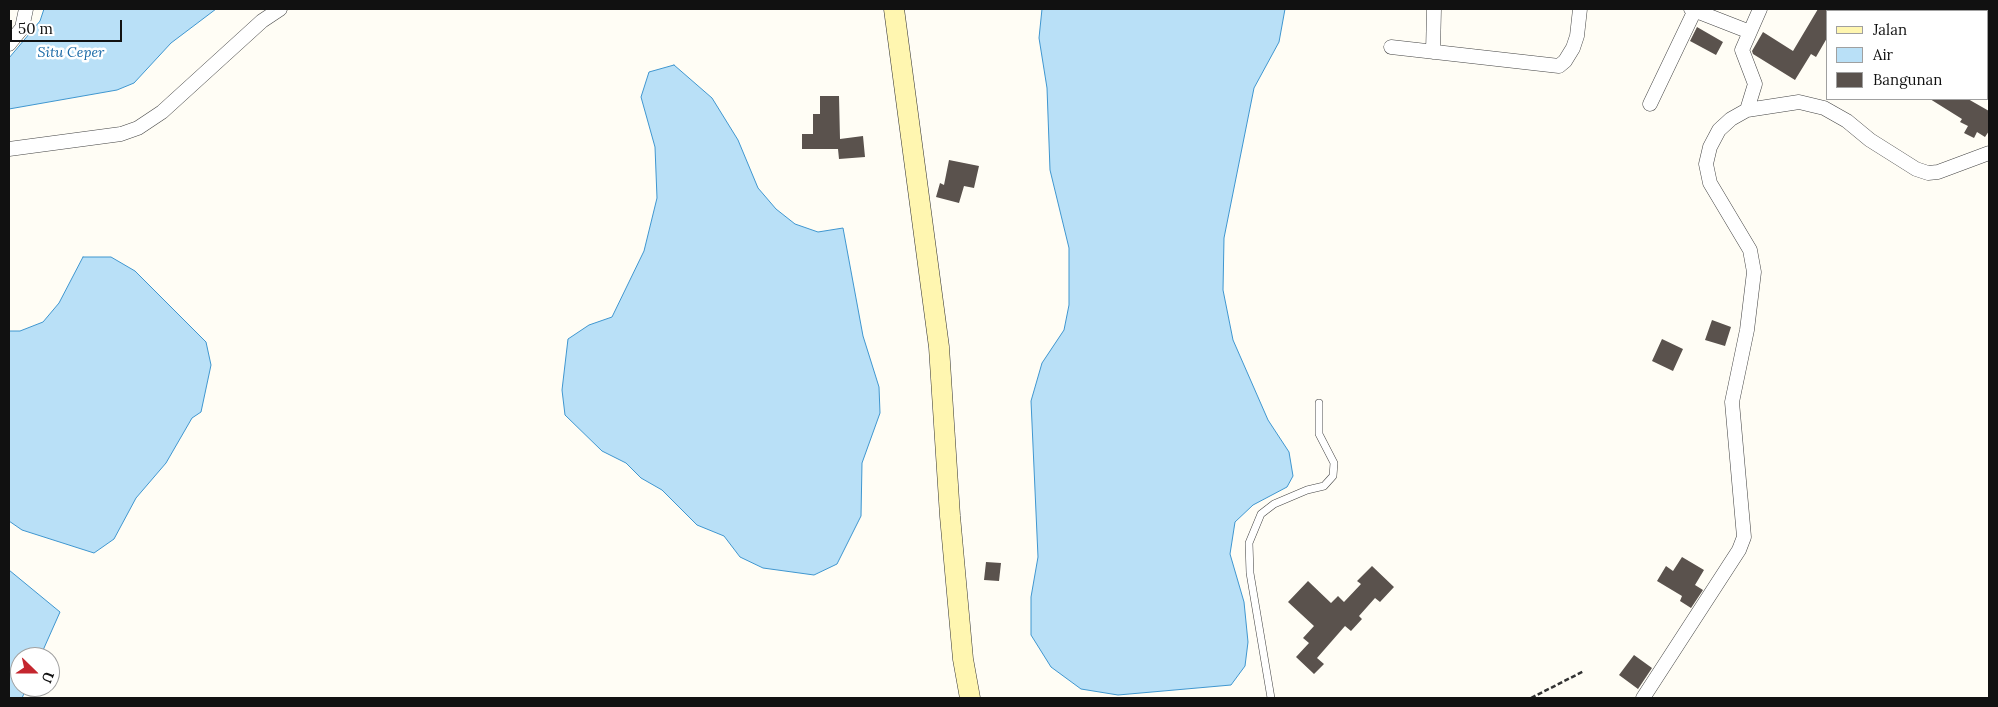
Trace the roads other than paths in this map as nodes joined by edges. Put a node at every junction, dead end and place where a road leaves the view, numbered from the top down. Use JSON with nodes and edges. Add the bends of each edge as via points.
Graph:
{"nodes":[{"id":1,"x":26,"y":9,"type":"edge"},
{"id":2,"x":280,"y":9,"type":"edge"},
{"id":3,"x":894,"y":9,"type":"edge"},
{"id":4,"x":1434,"y":9,"type":"edge"},
{"id":5,"x":1580,"y":9,"type":"edge"},
{"id":6,"x":1760,"y":9,"type":"edge"},
{"id":7,"x":1693,"y":10,"type":"edge"},
{"id":8,"x":1750,"y":32,"type":"junction"},
{"id":9,"x":9,"y":44,"type":"edge"},
{"id":10,"x":1391,"y":47,"type":"dead end"},
{"id":11,"x":1433,"y":52,"type":"junction"},
{"id":12,"x":1650,"y":104,"type":"dead end"},
{"id":13,"x":1747,"y":110,"type":"junction"},
{"id":14,"x":9,"y":150,"type":"edge"},
{"id":15,"x":1989,"y":154,"type":"edge"},
{"id":16,"x":1320,"y":403,"type":"dead end"},
{"id":17,"x":970,"y":698,"type":"edge"},
{"id":18,"x":1271,"y":698,"type":"edge"},
{"id":19,"x":1644,"y":698,"type":"edge"}],
"edges":[{"from":1,"to":9,"type":"street","via":[[22,28]]},
{"from":2,"to":14,"type":"street","via":[[162,112],[138,128],[121,134]]},
{"from":3,"to":17,"type":"street","via":[[939,347],[950,516],[963,659]]},
{"from":4,"to":11,"type":"street"},
{"from":5,"to":11,"type":"street","via":[[1573,48],[1559,66]]},
{"from":6,"to":8,"type":"street"},
{"from":7,"to":8,"type":"street"},
{"from":7,"to":12,"type":"street"},
{"from":8,"to":13,"type":"street","via":[[1742,50],[1755,84]]},
{"from":10,"to":11,"type":"street"},
{"from":13,"to":15,"type":"street","via":[[1799,102],[1824,108],[1847,120],[1870,140],[1928,173]]},
{"from":13,"to":19,"type":"street","via":[[1719,130],[1706,164],[1710,183],[1750,250],[1753,265],[1748,330],[1732,402],[1744,537],[1739,550]]},
{"from":16,"to":18,"type":"lane","via":[[1319,434],[1334,464],[1333,476],[1324,486],[1274,504],[1261,514],[1249,543],[1250,573]]}]}
